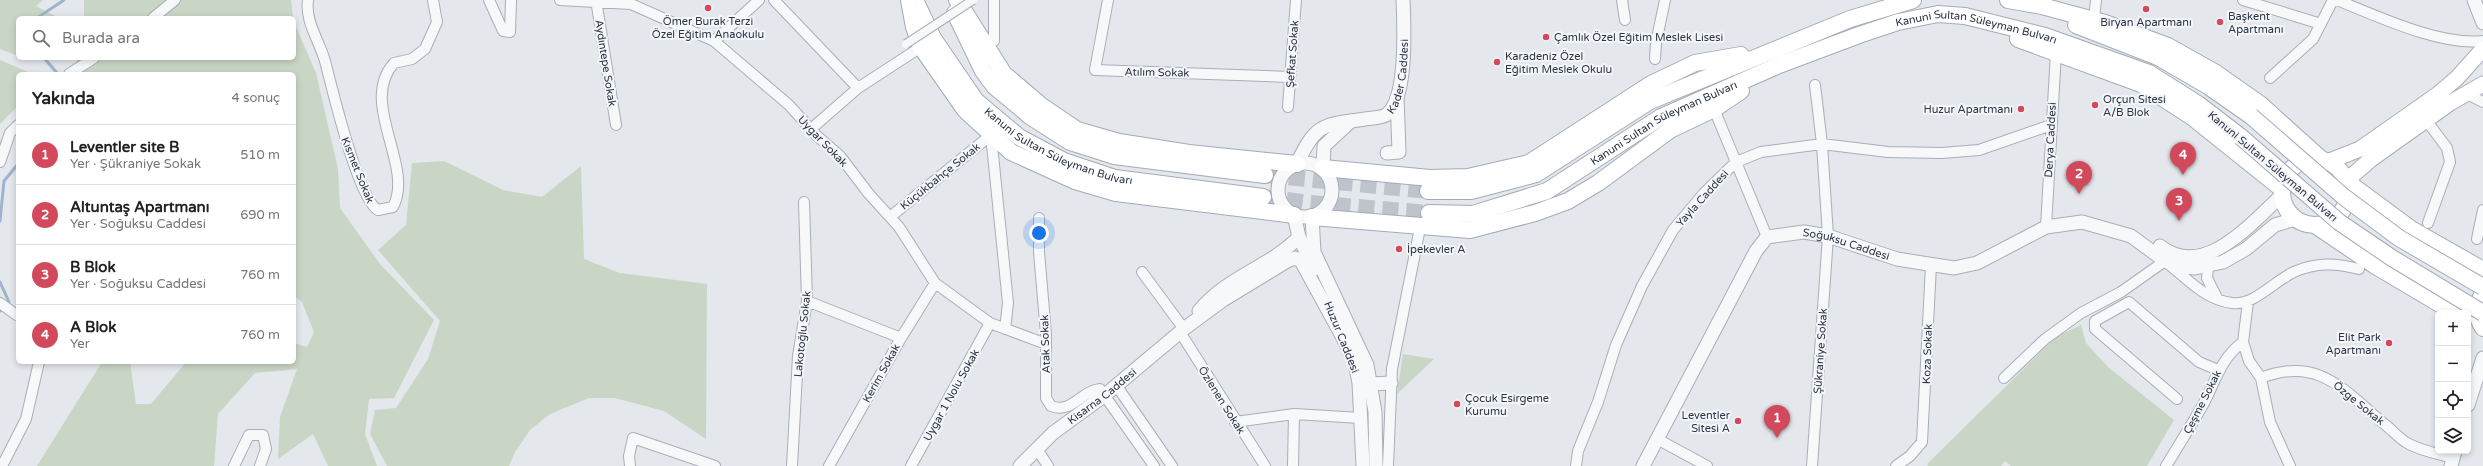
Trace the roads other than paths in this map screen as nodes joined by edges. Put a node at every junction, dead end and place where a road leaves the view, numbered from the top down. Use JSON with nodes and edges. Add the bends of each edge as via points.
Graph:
{"nodes":[{"id":1,"x":175,"y":0,"type":"edge"},
{"id":2,"x":308,"y":0,"type":"edge"},
{"id":3,"x":433,"y":0,"type":"edge"},
{"id":4,"x":489,"y":0,"type":"edge"},
{"id":5,"x":511,"y":0,"type":"edge"},
{"id":6,"x":560,"y":0,"type":"edge"},
{"id":7,"x":596,"y":0,"type":"edge"},
{"id":8,"x":759,"y":0,"type":"edge"},
{"id":9,"x":774,"y":0,"type":"edge"},
{"id":10,"x":909,"y":0,"type":"edge"},
{"id":11,"x":915,"y":0,"type":"edge"},
{"id":12,"x":950,"y":0,"type":"edge"},
{"id":13,"x":957,"y":0,"type":"edge"},
{"id":14,"x":973,"y":0,"type":"edge"},
{"id":15,"x":994,"y":0,"type":"edge"},
{"id":16,"x":1108,"y":0,"type":"edge"},
{"id":17,"x":1296,"y":0,"type":"edge"},
{"id":18,"x":1404,"y":0,"type":"edge"},
{"id":19,"x":1622,"y":0,"type":"edge"},
{"id":20,"x":1665,"y":0,"type":"edge"},
{"id":21,"x":1913,"y":0,"type":"edge"},
{"id":22,"x":1999,"y":0,"type":"edge"},
{"id":23,"x":2008,"y":0,"type":"edge"},
{"id":24,"x":2096,"y":0,"type":"edge"},
{"id":25,"x":2243,"y":0,"type":"edge"},
{"id":26,"x":2333,"y":0,"type":"edge"},
{"id":27,"x":2337,"y":0,"type":"edge"},
{"id":28,"x":2474,"y":0,"type":"edge"},
{"id":29,"x":155,"y":16,"type":"edge"},
{"id":30,"x":1625,"y":20,"type":"dead end"},
{"id":31,"x":2094,"y":20,"type":"junction"},
{"id":32,"x":2483,"y":23,"type":"edge"},
{"id":33,"x":2321,"y":24,"type":"junction"},
{"id":34,"x":1884,"y":27,"type":"junction"},
{"id":35,"x":994,"y":41,"type":"dead end"},
{"id":36,"x":2483,"y":41,"type":"edge"},
{"id":37,"x":714,"y":42,"type":"junction"},
{"id":38,"x":913,"y":46,"type":"junction"},
{"id":39,"x":2483,"y":49,"type":"edge"},
{"id":40,"x":1769,"y":51,"type":"junction"},
{"id":41,"x":2056,"y":52,"type":"junction"},
{"id":42,"x":1655,"y":59,"type":"dead end"},
{"id":43,"x":91,"y":60,"type":"edge"},
{"id":44,"x":1779,"y":65,"type":"junction"},
{"id":45,"x":72,"y":72,"type":"edge"},
{"id":46,"x":1290,"y":77,"type":"junction"},
{"id":47,"x":2270,"y":78,"type":"dead end"},
{"id":48,"x":2483,"y":84,"type":"edge"},
{"id":49,"x":1815,"y":85,"type":"dead end"},
{"id":50,"x":858,"y":88,"type":"junction"},
{"id":51,"x":2465,"y":93,"type":"junction"},
{"id":52,"x":1397,"y":97,"type":"junction"},
{"id":53,"x":2483,"y":102,"type":"edge"},
{"id":54,"x":1288,"y":107,"type":"dead end"},
{"id":55,"x":1714,"y":108,"type":"junction"},
{"id":56,"x":2426,"y":120,"type":"junction"},
{"id":57,"x":1351,"y":121,"type":"junction"},
{"id":58,"x":2051,"y":125,"type":"junction"},
{"id":59,"x":616,"y":126,"type":"dead end"},
{"id":60,"x":16,"y":127,"type":"edge"},
{"id":61,"x":811,"y":129,"type":"junction"},
{"id":62,"x":10,"y":134,"type":"junction"},
{"id":63,"x":991,"y":135,"type":"junction"},
{"id":64,"x":0,"y":144,"type":"edge"},
{"id":65,"x":1822,"y":144,"type":"junction"},
{"id":66,"x":1388,"y":153,"type":"dead end"},
{"id":67,"x":2325,"y":161,"type":"junction"},
{"id":68,"x":0,"y":162,"type":"edge"},
{"id":69,"x":1736,"y":162,"type":"junction"},
{"id":70,"x":1297,"y":164,"type":"junction"},
{"id":71,"x":1323,"y":168,"type":"junction"},
{"id":72,"x":1265,"y":176,"type":"tunnel mouth"},
{"id":73,"x":2346,"y":181,"type":"junction"},
{"id":74,"x":1428,"y":191,"type":"tunnel mouth"},
{"id":75,"x":2282,"y":192,"type":"junction"},
{"id":76,"x":1263,"y":197,"type":"tunnel mouth"},
{"id":77,"x":804,"y":202,"type":"dead end"},
{"id":78,"x":2483,"y":210,"type":"edge"},
{"id":79,"x":1429,"y":213,"type":"tunnel mouth"},
{"id":80,"x":1294,"y":215,"type":"junction"},
{"id":81,"x":890,"y":217,"type":"junction"},
{"id":82,"x":1312,"y":217,"type":"junction"},
{"id":83,"x":1039,"y":218,"type":"dead end"},
{"id":84,"x":2295,"y":218,"type":"junction"},
{"id":85,"x":2082,"y":222,"type":"junction"},
{"id":86,"x":2428,"y":222,"type":"dead end"},
{"id":87,"x":2315,"y":225,"type":"junction"},
{"id":88,"x":2046,"y":227,"type":"junction"},
{"id":89,"x":1419,"y":233,"type":"dead end"},
{"id":90,"x":1828,"y":236,"type":"junction"},
{"id":91,"x":1299,"y":237,"type":"junction"},
{"id":92,"x":1768,"y":237,"type":"junction"},
{"id":93,"x":2476,"y":239,"type":"dead end"},
{"id":94,"x":2165,"y":261,"type":"junction"},
{"id":95,"x":1931,"y":265,"type":"junction"},
{"id":96,"x":2208,"y":267,"type":"junction"},
{"id":97,"x":2359,"y":269,"type":"dead end"},
{"id":98,"x":2483,"y":270,"type":"edge"},
{"id":99,"x":1142,"y":272,"type":"dead end"},
{"id":100,"x":935,"y":283,"type":"junction"},
{"id":101,"x":2483,"y":287,"type":"edge"},
{"id":102,"x":2483,"y":294,"type":"edge"},
{"id":103,"x":2217,"y":298,"type":"junction"},
{"id":104,"x":807,"y":301,"type":"junction"},
{"id":105,"x":2248,"y":302,"type":"junction"},
{"id":106,"x":3,"y":305,"type":"edge"},
{"id":107,"x":2450,"y":310,"type":"edge"},
{"id":108,"x":2483,"y":313,"type":"edge"},
{"id":109,"x":16,"y":315,"type":"edge"},
{"id":110,"x":2471,"y":322,"type":"edge"},
{"id":111,"x":990,"y":323,"type":"junction"},
{"id":112,"x":1005,"y":329,"type":"junction"},
{"id":113,"x":2483,"y":329,"type":"edge"},
{"id":114,"x":1183,"y":330,"type":"junction"},
{"id":115,"x":901,"y":338,"type":"junction"},
{"id":116,"x":2243,"y":342,"type":"junction"},
{"id":117,"x":1046,"y":344,"type":"junction"},
{"id":118,"x":1348,"y":347,"type":"junction"},
{"id":119,"x":2483,"y":358,"type":"edge"},
{"id":120,"x":39,"y":364,"type":"edge"},
{"id":121,"x":2218,"y":370,"type":"junction"},
{"id":122,"x":2004,"y":378,"type":"dead end"},
{"id":123,"x":2261,"y":378,"type":"junction"},
{"id":124,"x":1391,"y":383,"type":"junction"},
{"id":125,"x":1371,"y":384,"type":"junction"},
{"id":126,"x":1116,"y":385,"type":"junction"},
{"id":127,"x":1105,"y":395,"type":"junction"},
{"id":128,"x":2471,"y":396,"type":"edge"},
{"id":129,"x":2177,"y":399,"type":"dead end"},
{"id":130,"x":1294,"y":414,"type":"junction"},
{"id":131,"x":1361,"y":418,"type":"junction"},
{"id":132,"x":1235,"y":422,"type":"junction"},
{"id":133,"x":1656,"y":439,"type":"junction"},
{"id":134,"x":1155,"y":442,"type":"junction"},
{"id":135,"x":1037,"y":449,"type":"junction"},
{"id":136,"x":1142,"y":450,"type":"junction"},
{"id":137,"x":2453,"y":458,"type":"edge"},
{"id":138,"x":2,"y":466,"type":"edge"},
{"id":139,"x":234,"y":466,"type":"edge"},
{"id":140,"x":260,"y":466,"type":"edge"},
{"id":141,"x":630,"y":466,"type":"edge"},
{"id":142,"x":715,"y":466,"type":"edge"},
{"id":143,"x":792,"y":466,"type":"edge"},
{"id":144,"x":829,"y":466,"type":"edge"},
{"id":145,"x":911,"y":466,"type":"edge"},
{"id":146,"x":1020,"y":466,"type":"edge"},
{"id":147,"x":1048,"y":466,"type":"edge"},
{"id":148,"x":1154,"y":466,"type":"edge"},
{"id":149,"x":1172,"y":466,"type":"edge"},
{"id":150,"x":1264,"y":466,"type":"edge"},
{"id":151,"x":1293,"y":466,"type":"edge"},
{"id":152,"x":1363,"y":466,"type":"edge"},
{"id":153,"x":1376,"y":466,"type":"edge"},
{"id":154,"x":1388,"y":466,"type":"edge"},
{"id":155,"x":1576,"y":466,"type":"edge"},
{"id":156,"x":1643,"y":466,"type":"edge"},
{"id":157,"x":1707,"y":466,"type":"edge"},
{"id":158,"x":1812,"y":466,"type":"edge"},
{"id":159,"x":1896,"y":466,"type":"edge"},
{"id":160,"x":2166,"y":466,"type":"edge"},
{"id":161,"x":2290,"y":466,"type":"edge"}],
"edges":[{"from":1,"to":29,"type":"street"},
{"from":2,"to":3,"type":"street","name":"Kısmet Sokak","via":[[306,11],[324,60],[340,126],[364,189],[373,207],[378,210],[393,207],[396,201],[397,178],[382,101],[386,78],[394,63],[412,59],[425,49],[437,22]]},
{"from":4,"to":5,"type":"street","via":[[502,31],[510,32]]},
{"from":6,"to":7,"type":"street","name":"Uygar Sokak"},
{"from":7,"to":37,"type":"street","name":"Uygar Sokak","via":[[631,4]]},
{"from":7,"to":59,"type":"street","name":"Aydıntepe Sokak"},
{"from":8,"to":37,"type":"street"},
{"from":9,"to":50,"type":"street"},
{"from":10,"to":38,"type":"main road","via":[[914,27]]},
{"from":11,"to":76,"type":"main road","name":"Kanuni Sultan Süleyman Bulvarı","via":[[933,38],[976,101],[1019,138],[1064,161],[1115,178]]},
{"from":12,"to":72,"type":"main road","name":"Kanuni Sultan Süleyman Bulvarı","via":[[958,23],[983,71],[994,86],[1031,117],[1070,142],[1114,156]]},
{"from":13,"to":70,"type":"main road","via":[[1004,74],[1043,107],[1077,130],[1119,142],[1189,153]]},
{"from":14,"to":38,"type":"street","bridge":true},
{"from":15,"to":35,"type":"street"},
{"from":16,"to":46,"type":"street","name":"Atılım Sokak","via":[[1095,70]]},
{"from":17,"to":46,"type":"street","name":"Şefkat Sokak"},
{"from":18,"to":52,"type":"street","name":"Kader Caddesi","via":[[1402,71]]},
{"from":19,"to":30,"type":"street"},
{"from":20,"to":42,"type":"street"},
{"from":21,"to":40,"type":"main road","name":"Kanuni Sultan Süleyman Bulvarı","via":[[1850,19]]},
{"from":22,"to":101,"type":"main road","name":"Kanuni Sultan Süleyman Bulvarı","bridge":true,"via":[[2052,15],[2158,57],[2208,86],[2251,116],[2362,210],[2425,254]]},
{"from":23,"to":31,"type":"main road"},
{"from":24,"to":31,"type":"street"},
{"from":25,"to":33,"type":"street"},
{"from":26,"to":33,"type":"street"},
{"from":27,"to":36,"type":"street","via":[[2419,30],[2467,43]]},
{"from":28,"to":32,"type":"street"},
{"from":31,"to":67,"type":"main road","via":[[2168,46],[2216,73],[2260,104]]},
{"from":33,"to":47,"type":"street","via":[[2313,39]]},
{"from":34,"to":41,"type":"main road","via":[[1964,25],[1998,32]]},
{"from":34,"to":44,"type":"main road","name":"Kanuni Sultan Süleyman Bulvarı"},
{"from":34,"to":108,"type":"main road","name":"Kanuni Sultan Süleyman Bulvarı","bridge":true,"via":[[1938,14],[1965,16],[2045,36],[2149,73],[2198,104],[2241,137],[2339,222],[2392,258]]},
{"from":37,"to":61,"type":"street","name":"Uygar Sokak","via":[[789,105]]},
{"from":38,"to":50,"type":"street"},
{"from":38,"to":63,"type":"main road","via":[[965,110]]},
{"from":39,"to":67,"type":"main road","via":[[2457,78],[2437,95],[2360,149]]},
{"from":40,"to":71,"type":"main road","via":[[1695,63],[1651,84],[1529,163],[1468,177],[1430,178]]},
{"from":40,"to":74,"type":"main road","name":"Kanuni Sultan Süleyman Bulvarı","via":[[1650,101],[1536,174],[1471,191]]},
{"from":41,"to":58,"type":"street","name":"Derya Caddesi"},
{"from":41,"to":75,"type":"main road","via":[[2141,84],[2192,117]]},
{"from":43,"to":45,"type":"street"},
{"from":44,"to":55,"type":"main road"},
{"from":44,"to":79,"type":"main road","name":"Kanuni Sultan Süleyman Bulvarı","via":[[1661,117],[1547,191],[1473,214]]},
{"from":46,"to":54,"type":"street","name":"Şefkat Sokak"},
{"from":48,"to":51,"type":"main road"},
{"from":49,"to":65,"type":"street","name":"Şükraniye Sokak"},
{"from":50,"to":61,"type":"street"},
{"from":51,"to":53,"type":"street"},
{"from":51,"to":56,"type":"main road"},
{"from":52,"to":57,"type":"street","name":"Kader Caddesi","via":[[1386,114]]},
{"from":52,"to":66,"type":"street","via":[[1399,152]]},
{"from":55,"to":69,"type":"street"},
{"from":55,"to":82,"type":"main road","via":[[1670,130],[1598,183],[1568,201],[1535,213],[1470,230]]},
{"from":56,"to":73,"type":"main road","via":[[2370,160]]},
{"from":56,"to":86,"type":"street","via":[[2447,148],[2450,162]]},
{"from":57,"to":70,"type":"street","name":"Kader Caddesi","via":[[1336,122],[1316,132]]},
{"from":57,"to":71,"type":"street","via":[[1324,146]]},
{"from":58,"to":65,"type":"street","name":"Yayla Caddesi","via":[[1979,150],[1888,152]]},
{"from":58,"to":88,"type":"street","name":"Derya Caddesi"},
{"from":60,"to":62,"type":"street"},
{"from":61,"to":81,"type":"street","name":"Uygar Sokak","via":[[840,156]]},
{"from":62,"to":64,"type":"street"},
{"from":62,"to":68,"type":"street"},
{"from":63,"to":80,"type":"main road","via":[[1011,152],[1056,174],[1110,191]]},
{"from":63,"to":81,"type":"street","name":"Küçükbahçe Sokak"},
{"from":63,"to":112,"type":"street","via":[[1008,303]]},
{"from":65,"to":69,"type":"street","name":"Yayla Caddesi","via":[[1761,152]]},
{"from":65,"to":90,"type":"street","name":"Şükraniye Sokak"},
{"from":67,"to":73,"type":"main road","via":[[2341,171]]},
{"from":67,"to":75,"type":"main road","via":[[2311,159],[2295,166],[2284,178]]},
{"from":69,"to":92,"type":"street"},
{"from":69,"to":155,"type":"street","name":"Yayla Caddesi","via":[[1705,192],[1673,230],[1642,286],[1616,345],[1598,402],[1578,451]]},
{"from":70,"to":71,"type":"street","via":[[1307,162]]},
{"from":70,"to":80,"type":"street","via":[[1282,175],[1279,183],[1281,202]]},
{"from":71,"to":82,"type":"street","via":[[1330,179],[1333,192],[1327,208]]},
{"from":73,"to":87,"type":"main road","via":[[2347,202],[2342,211],[2335,219]]},
{"from":73,"to":98,"type":"main road","via":[[2411,229]]},
{"from":75,"to":84,"type":"main road","via":[[2288,211]]},
{"from":75,"to":85,"type":"street","via":[[2213,253],[2196,258],[2168,253],[2153,240],[2127,228]]},
{"from":77,"to":104,"type":"street","name":"Lakotoğlu Sokak"},
{"from":78,"to":93,"type":"street"},
{"from":80,"to":82,"type":"street"},
{"from":80,"to":91,"type":"street","name":"Huzur Caddesi"},
{"from":81,"to":100,"type":"street","name":"Uygar Sokak"},
{"from":82,"to":125,"type":"street","name":"Huzur Caddesi","via":[[1314,252],[1367,365]]},
{"from":83,"to":117,"type":"street","name":"Atak Sokak"},
{"from":84,"to":87,"type":"main road","via":[[2304,224]]},
{"from":84,"to":96,"type":"street","via":[[2275,225],[2246,249]]},
{"from":85,"to":88,"type":"street","name":"Soğuksu Caddesi"},
{"from":85,"to":94,"type":"street","name":"Soğuksu Caddesi","via":[[2131,236]]},
{"from":87,"to":107,"type":"main road","via":[[2374,265]]},
{"from":88,"to":95,"type":"street","name":"Soğuksu Caddesi","via":[[1977,263],[1954,268]]},
{"from":89,"to":124,"type":"street","via":[[1397,336]]},
{"from":90,"to":92,"type":"street","name":"Soğuksu Caddesi","via":[[1804,232]]},
{"from":90,"to":95,"type":"street","name":"Soğuksu Caddesi","via":[[1897,259]]},
{"from":90,"to":158,"type":"street","name":"Şükraniye Sokak"},
{"from":91,"to":114,"type":"street","via":[[1278,256],[1234,279],[1213,295]]},
{"from":91,"to":118,"type":"street","name":"Huzur Caddesi"},
{"from":92,"to":133,"type":"street","via":[[1756,251]]},
{"from":94,"to":96,"type":"street","name":"Soğuksu Caddesi","via":[[2180,267]]},
{"from":94,"to":103,"type":"street","via":[[2204,293]]},
{"from":94,"to":122,"type":"street","via":[[2120,292],[2081,313],[2045,339]]},
{"from":95,"to":159,"type":"street","name":"Koza Sokak","via":[[1922,442],[1910,456]]},
{"from":96,"to":103,"type":"street","via":[[2207,278]]},
{"from":97,"to":105,"type":"street","via":[[2334,263],[2314,266],[2294,272]]},
{"from":99,"to":114,"type":"street","name":"Özlenen Sokak"},
{"from":100,"to":111,"type":"street","name":"Uygar Sokak"},
{"from":100,"to":115,"type":"street","name":"Kerim Sokak"},
{"from":102,"to":113,"type":"main road","via":[[2477,313]]},
{"from":103,"to":105,"type":"street","via":[[2232,303]]},
{"from":104,"to":115,"type":"street"},
{"from":104,"to":143,"type":"street","name":"Lakotoğlu Sokak","via":[[798,356]]},
{"from":105,"to":116,"type":"street"},
{"from":106,"to":109,"type":"street"},
{"from":110,"to":113,"type":"main road"},
{"from":111,"to":112,"type":"street","name":"Uygar Sokak"},
{"from":111,"to":145,"type":"street","name":"Uygar 1 Nolu Sokak"},
{"from":112,"to":117,"type":"street","name":"Uygar Sokak"},
{"from":114,"to":118,"type":"street","via":[[1223,300],[1295,258],[1301,261]]},
{"from":114,"to":126,"type":"street","name":"Kisarna Caddesi"},
{"from":114,"to":132,"type":"street","name":"Özlenen Sokak"},
{"from":115,"to":144,"type":"street","name":"Kerim Sokak"},
{"from":116,"to":121,"type":"street","name":"Çeşme Sokak","via":[[2230,352]]},
{"from":116,"to":123,"type":"street","via":[[2249,361]]},
{"from":117,"to":127,"type":"street","name":"Atak Sokak","via":[[1046,398],[1051,406],[1058,409],[1069,407],[1100,389]]},
{"from":118,"to":131,"type":"street","name":"Huzur Caddesi","via":[[1360,382]]},
{"from":119,"to":128,"type":"street"},
{"from":120,"to":138,"type":"street","via":[[26,419]]},
{"from":121,"to":129,"type":"street","via":[[2199,362],[2129,302],[2095,321],[2095,329]]},
{"from":121,"to":160,"type":"street","name":"Çeşme Sokak","via":[[2195,419]]},
{"from":123,"to":137,"type":"street","name":"Özge Sokak","via":[[2297,369],[2310,371],[2334,382],[2409,444]]},
{"from":123,"to":161,"type":"street","via":[[2270,422]]},
{"from":124,"to":125,"type":"street"},
{"from":124,"to":154,"type":"street"},
{"from":125,"to":153,"type":"street","name":"Huzur Caddesi"},
{"from":126,"to":127,"type":"street","name":"Kisarna Caddesi"},
{"from":126,"to":134,"type":"street"},
{"from":127,"to":135,"type":"street","name":"Kisarna Caddesi","via":[[1053,433]]},
{"from":127,"to":136,"type":"street"},
{"from":130,"to":131,"type":"street"},
{"from":130,"to":132,"type":"street"},
{"from":130,"to":151,"type":"street"},
{"from":131,"to":152,"type":"street","name":"Huzur Caddesi"},
{"from":132,"to":150,"type":"street","name":"Özlenen Sokak"},
{"from":133,"to":156,"type":"street"},
{"from":133,"to":157,"type":"street"},
{"from":134,"to":136,"type":"street"},
{"from":134,"to":149,"type":"street"},
{"from":135,"to":146,"type":"street","name":"Kisarna Caddesi"},
{"from":135,"to":147,"type":"street"},
{"from":136,"to":148,"type":"street"},
{"from":139,"to":140,"type":"street","via":[[249,435],[263,435],[266,449]]},
{"from":141,"to":142,"type":"street","via":[[629,456],[633,438]]}]}
